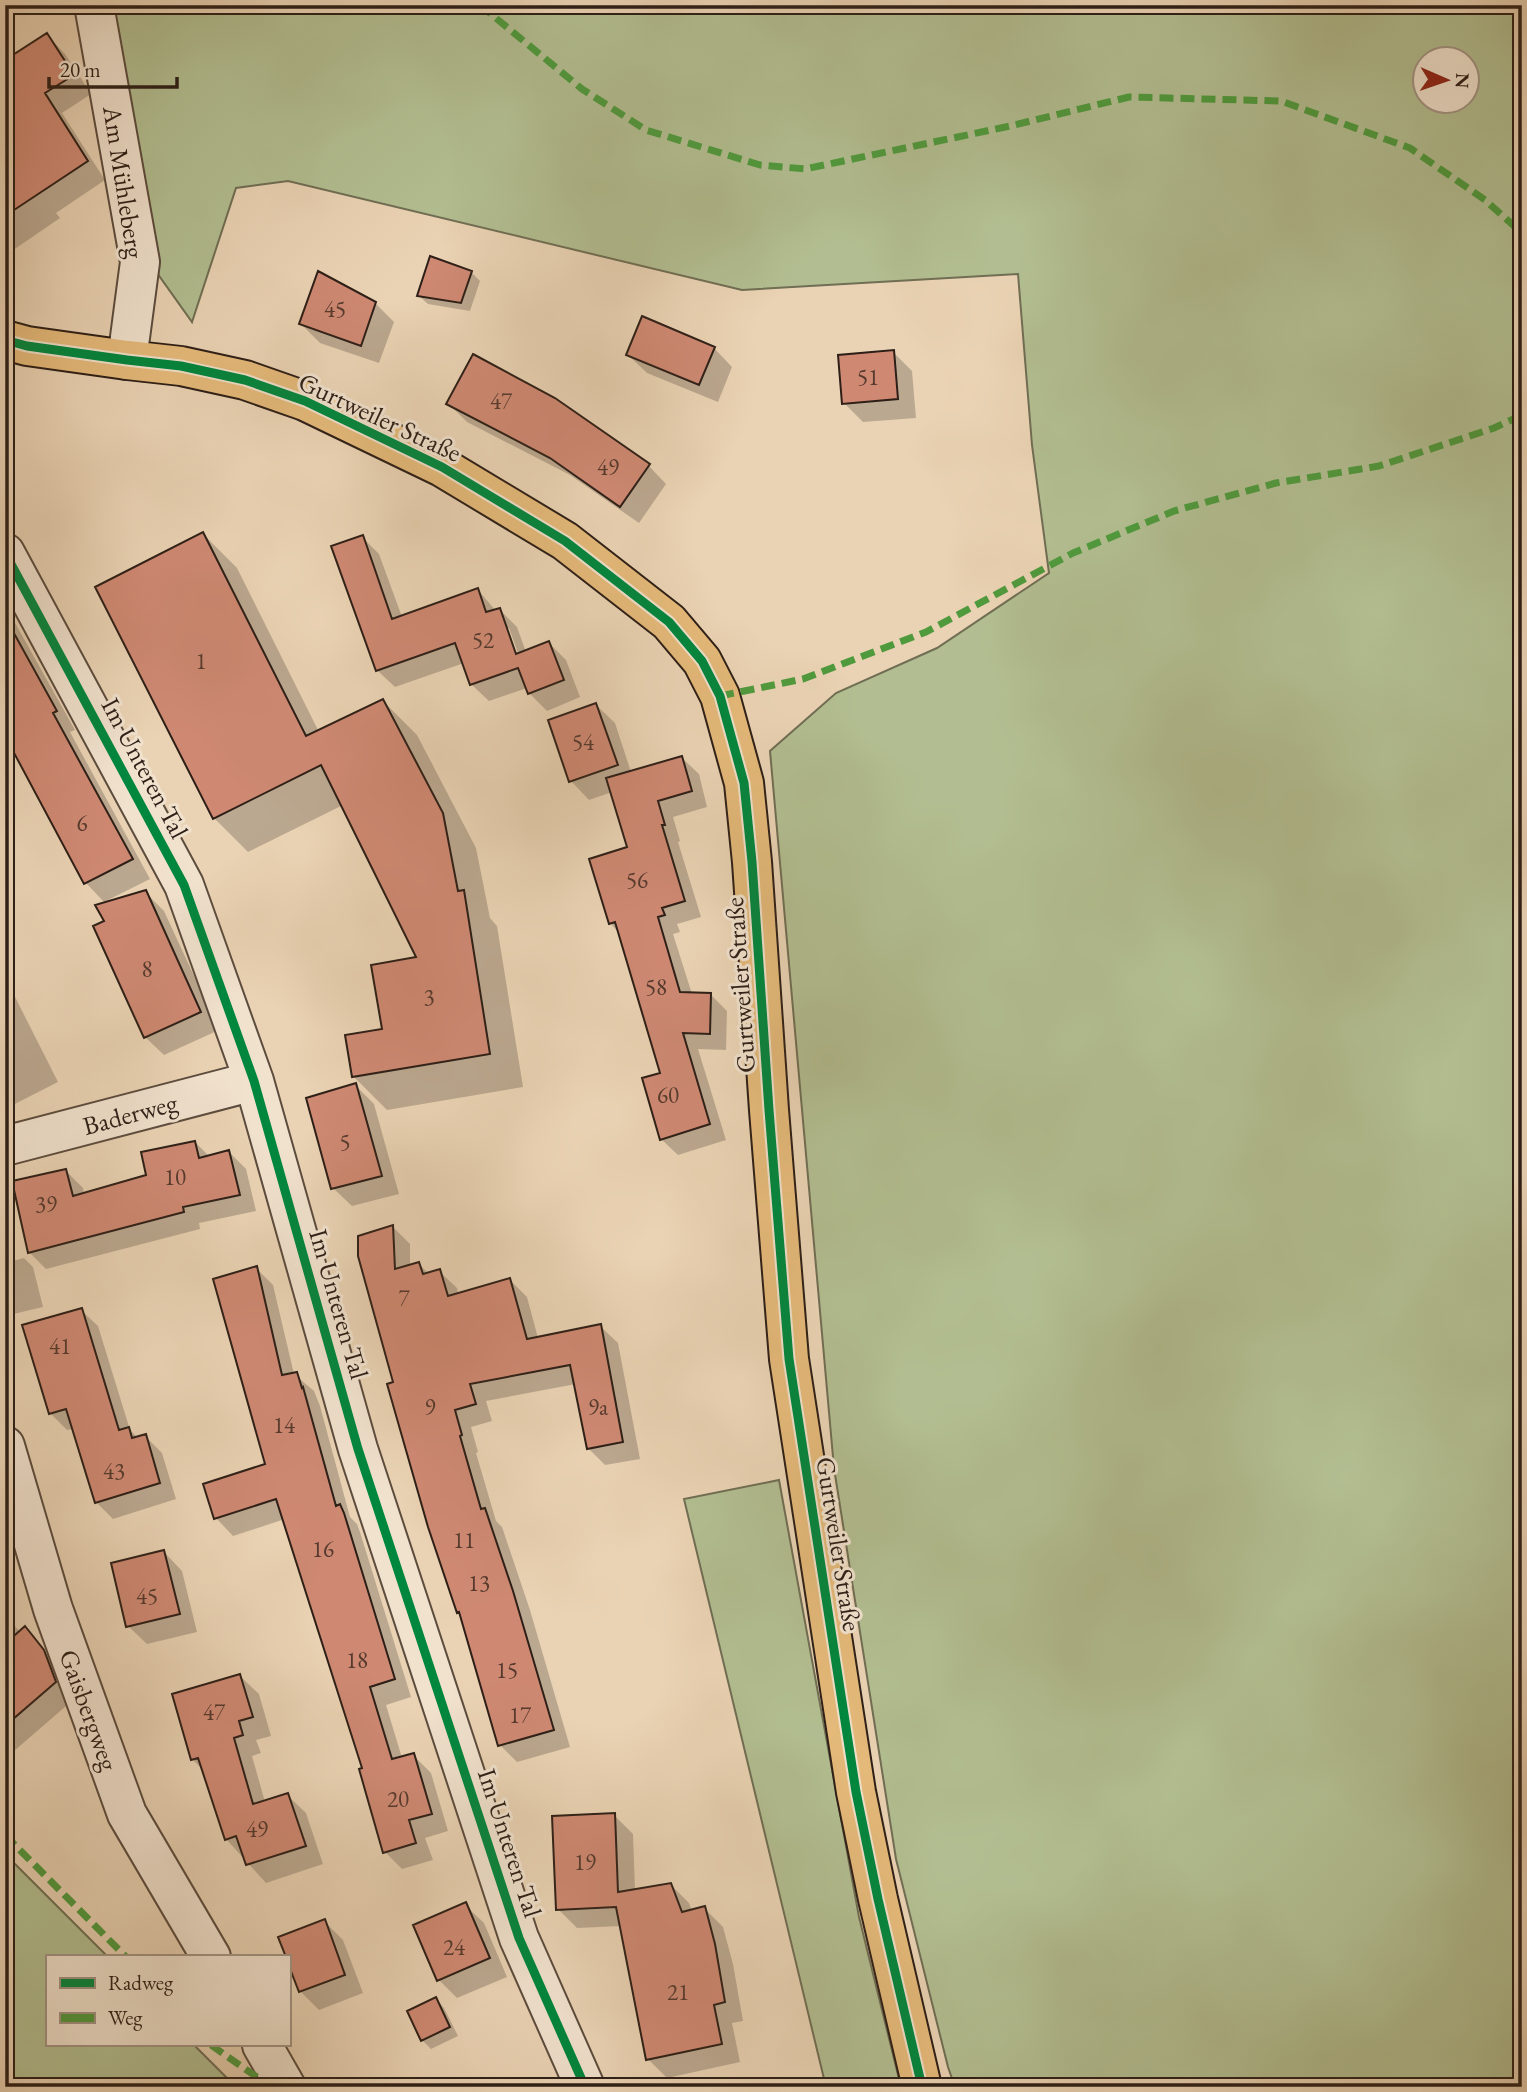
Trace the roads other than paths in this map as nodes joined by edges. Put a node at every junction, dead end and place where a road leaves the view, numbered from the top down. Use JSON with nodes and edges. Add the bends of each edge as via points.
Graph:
{"nodes":[{"id":1,"x":94,"y":5,"type":"edge"},
{"id":2,"x":5,"y":340,"type":"edge"},
{"id":3,"x":128,"y":360,"type":"junction"},
{"id":4,"x":5,"y":553,"type":"edge"},
{"id":5,"x":254,"y":1081,"type":"junction"},
{"id":6,"x":5,"y":1146,"type":"edge"},
{"id":7,"x":5,"y":1446,"type":"edge"},
{"id":8,"x":210,"y":1955,"type":"edge"},
{"id":9,"x":263,"y":2046,"type":"edge"},
{"id":10,"x":286,"y":2087,"type":"edge"},
{"id":11,"x":585,"y":2087,"type":"edge"},
{"id":12,"x":922,"y":2087,"type":"edge"}],
"edges":[{"from":1,"to":3,"type":"street","name":"Am Mühleberg","via":[[139,262]]},
{"from":2,"to":3,"type":"main road","name":"Gurtweiler Straße"},
{"from":3,"to":12,"type":"main road","name":"Gurtweiler Straße","via":[[245,380],[305,401],[442,467],[565,541],[669,622],[702,662],[720,696],[744,783],[789,1359],[856,1792]]},
{"from":4,"to":5,"type":"street","name":"Im Unteren Tal","via":[[184,885]]},
{"from":5,"to":6,"type":"street","name":"Baderweg"},
{"from":5,"to":11,"type":"street","name":"Im Unteren Tal","via":[[358,1449],[519,1938]]},
{"from":7,"to":8,"type":"street","name":"Gaisbergweg","via":[[53,1609],[127,1814]]},
{"from":9,"to":10,"type":"street"}]}
